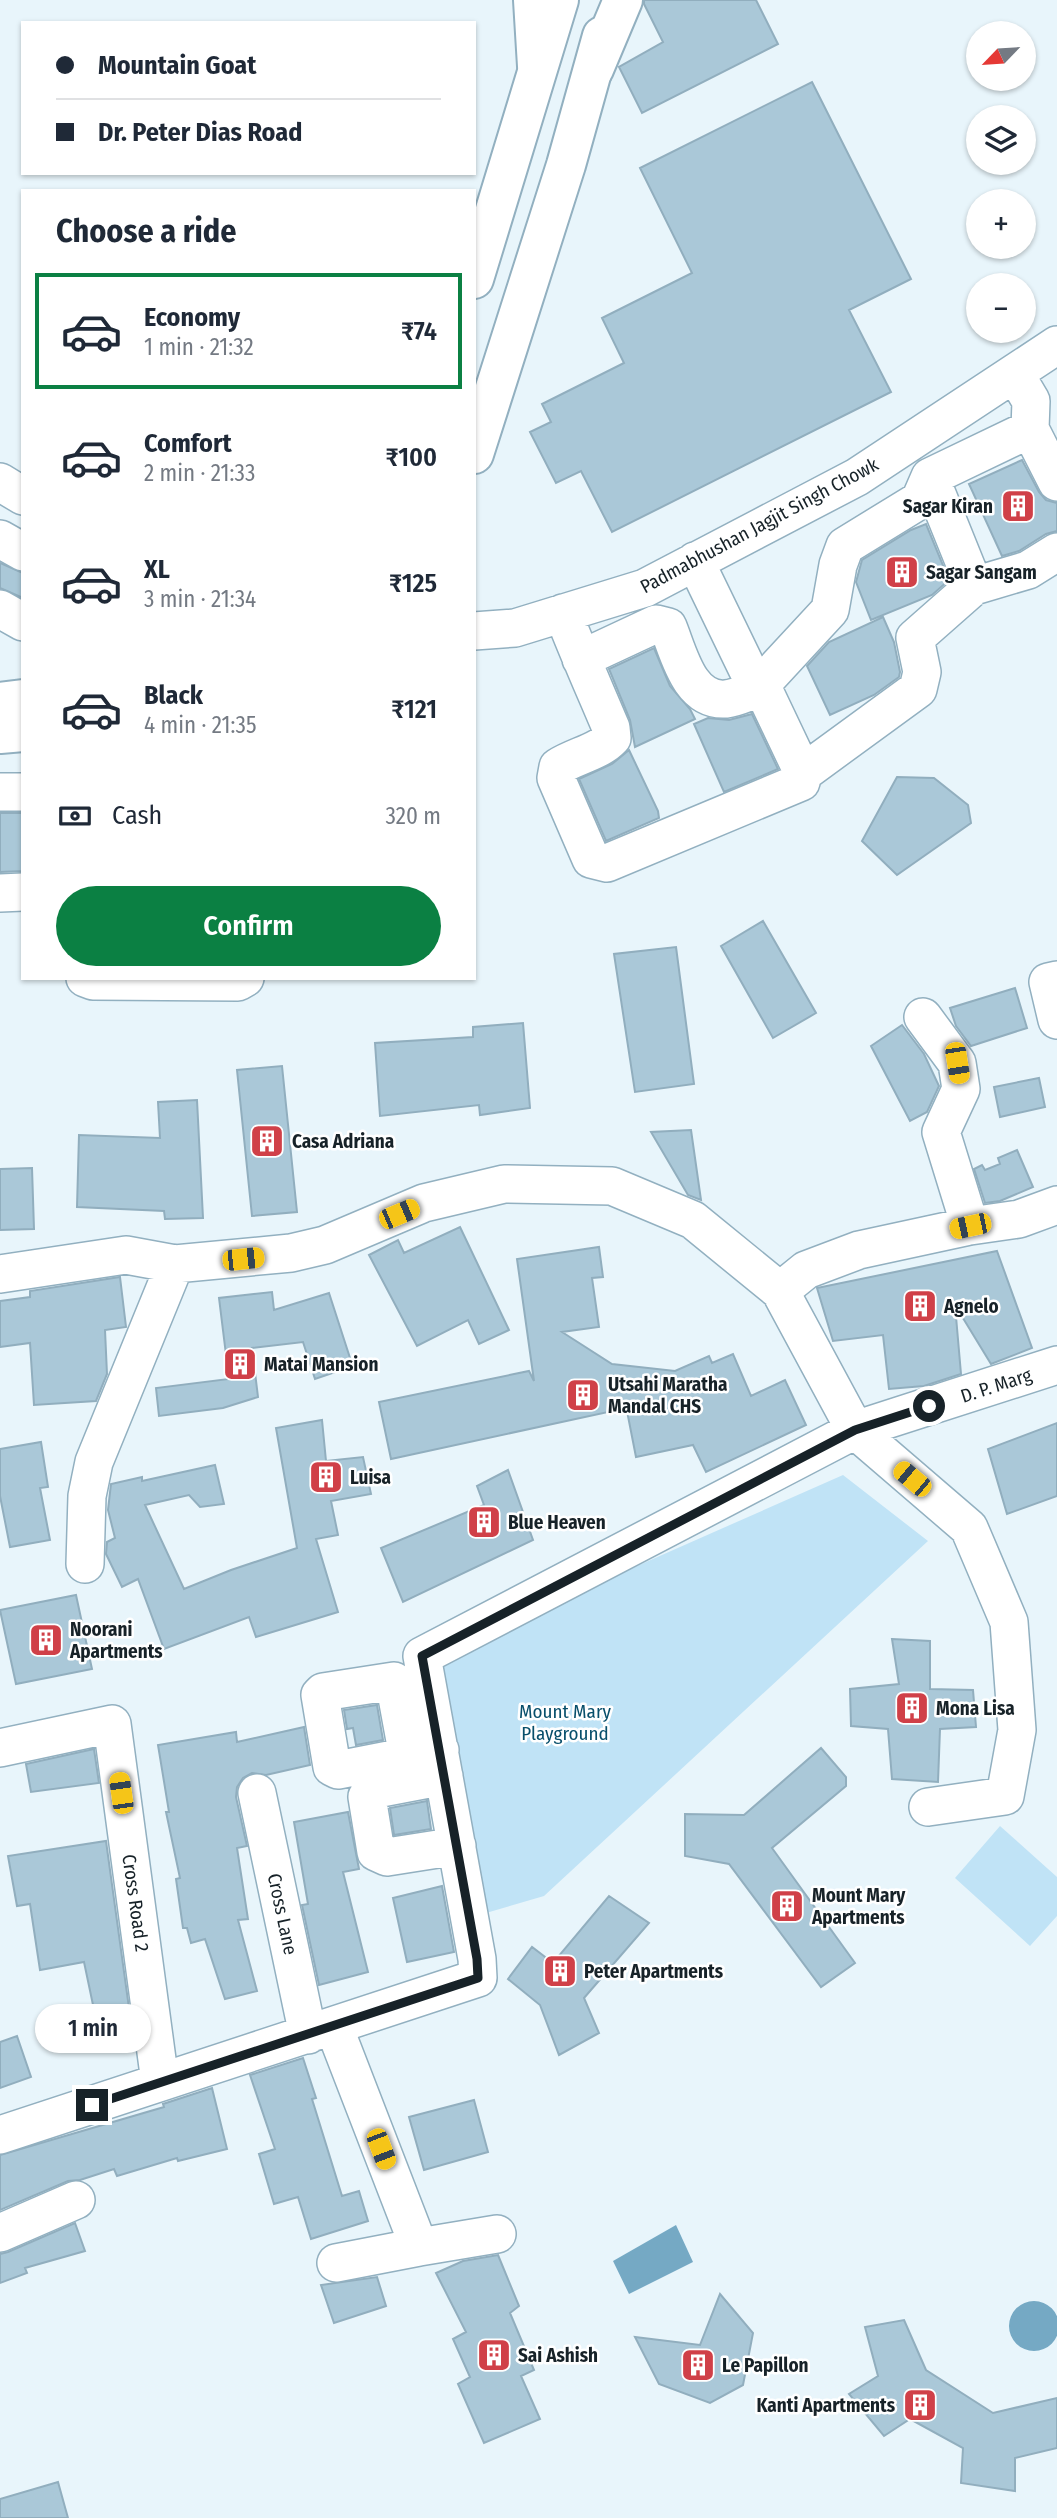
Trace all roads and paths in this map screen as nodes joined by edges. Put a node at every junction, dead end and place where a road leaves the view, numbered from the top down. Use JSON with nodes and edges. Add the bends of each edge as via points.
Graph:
{"nodes":[{"id":1,"x":533,"y":0,"type":"edge"},
{"id":2,"x":559,"y":0,"type":"edge"},
{"id":3,"x":610,"y":0,"type":"edge"},
{"id":4,"x":623,"y":0,"type":"edge"},
{"id":5,"x":537,"y":66,"type":"junction"},
{"id":6,"x":594,"y":69,"type":"junction"},
{"id":7,"x":476,"y":272,"type":"edge"},
{"id":8,"x":1057,"y":345,"type":"edge"},
{"id":9,"x":1033,"y":404,"type":"edge"},
{"id":10,"x":476,"y":448,"type":"edge"},
{"id":11,"x":930,"y":477,"type":"junction"},
{"id":12,"x":0,"y":482,"type":"edge"},
{"id":13,"x":1057,"y":482,"type":"edge"},
{"id":14,"x":21,"y":495,"type":"edge"},
{"id":15,"x":0,"y":539,"type":"edge"},
{"id":16,"x":21,"y":551,"type":"edge"},
{"id":17,"x":1057,"y":552,"type":"edge"},
{"id":18,"x":695,"y":561,"type":"junction"},
{"id":19,"x":974,"y":586,"type":"junction"},
{"id":20,"x":0,"y":608,"type":"edge"},
{"id":21,"x":563,"y":614,"type":"junction"},
{"id":22,"x":21,"y":621,"type":"edge"},
{"id":23,"x":476,"y":631,"type":"edge"},
{"id":24,"x":581,"y":659,"type":"junction"},
{"id":25,"x":757,"y":689,"type":"junction"},
{"id":26,"x":21,"y":699,"type":"edge"},
{"id":27,"x":0,"y":702,"type":"edge"},
{"id":28,"x":21,"y":732,"type":"edge"},
{"id":29,"x":0,"y":734,"type":"edge"},
{"id":30,"x":803,"y":774,"type":"junction"},
{"id":31,"x":0,"y":792,"type":"edge"},
{"id":32,"x":21,"y":792,"type":"edge"},
{"id":33,"x":21,"y":892,"type":"edge"},
{"id":34,"x":0,"y":893,"type":"edge"},
{"id":35,"x":90,"y":980,"type":"edge"},
{"id":36,"x":242,"y":980,"type":"edge"},
{"id":37,"x":1057,"y":980,"type":"edge"},
{"id":38,"x":923,"y":1017,"type":"dead end"},
{"id":39,"x":1057,"y":1020,"type":"edge"},
{"id":40,"x":1057,"y":1205,"type":"edge"},
{"id":41,"x":970,"y":1226,"type":"junction"},
{"id":42,"x":175,"y":1264,"type":"junction"},
{"id":43,"x":0,"y":1274,"type":"edge"},
{"id":44,"x":780,"y":1291,"type":"junction"},
{"id":45,"x":1055,"y":1373,"type":"edge"},
{"id":46,"x":855,"y":1430,"type":"junction"},
{"id":47,"x":85,"y":1564,"type":"dead end"},
{"id":48,"x":0,"y":1748,"type":"edge"},
{"id":49,"x":430,"y":1766,"type":"junction"},
{"id":50,"x":257,"y":1793,"type":"dead end"},
{"id":51,"x":928,"y":1807,"type":"dead end"},
{"id":52,"x":448,"y":1848,"type":"junction"},
{"id":53,"x":321,"y":2031,"type":"junction"},
{"id":54,"x":160,"y":2082,"type":"junction"},
{"id":55,"x":0,"y":2135,"type":"edge"},
{"id":56,"x":76,"y":2200,"type":"dead end"},
{"id":57,"x":0,"y":2233,"type":"edge"},
{"id":58,"x":497,"y":2234,"type":"dead end"},
{"id":59,"x":419,"y":2248,"type":"junction"},
{"id":60,"x":336,"y":2263,"type":"dead end"}],
"edges":[{"from":1,"to":5,"type":"main road"},
{"from":2,"to":5,"type":"main road"},
{"from":3,"to":6,"type":"main road"},
{"from":4,"to":6,"type":"main road"},
{"from":5,"to":7,"type":"main road"},
{"from":6,"to":10,"type":"main road"},
{"from":8,"to":9,"type":"street","name":"Padmabhushan Jagjit Singh Chowk"},
{"from":9,"to":11,"type":"street"},
{"from":9,"to":13,"type":"street"},
{"from":9,"to":18,"type":"street","name":"Padmabhushan Jagjit Singh Chowk","via":[[857,477]]},
{"from":11,"to":19,"type":"street"},
{"from":11,"to":25,"type":"street","via":[[920,500],[845,546],[830,610]]},
{"from":12,"to":14,"type":"street"},
{"from":15,"to":16,"type":"street"},
{"from":17,"to":19,"type":"street","via":[[1028,570]]},
{"from":18,"to":21,"type":"street","name":"Padmabhushan Jagjit Singh Chowk","via":[[645,588]]},
{"from":18,"to":25,"type":"street"},
{"from":19,"to":30,"type":"street","via":[[915,638],[922,672],[918,688]]},
{"from":20,"to":22,"type":"street"},
{"from":21,"to":23,"type":"street","name":"Padmabhushan Jagjit Singh Chowk","via":[[515,628]]},
{"from":21,"to":24,"type":"street"},
{"from":24,"to":25,"type":"street","via":[[656,624],[668,627],[690,682],[706,696],[725,699]]},
{"from":24,"to":30,"type":"street","via":[[612,738],[558,767],[556,778],[591,859],[607,863],[801,782]]},
{"from":25,"to":30,"type":"street","via":[[765,694]]},
{"from":26,"to":27,"type":"main road"},
{"from":28,"to":29,"type":"main road"},
{"from":31,"to":32,"type":"street"},
{"from":33,"to":34,"type":"street"},
{"from":35,"to":36,"type":"street"},
{"from":37,"to":39,"type":"street","via":[[1048,982]]},
{"from":38,"to":41,"type":"street","via":[[957,1063],[961,1089],[941,1132]]},
{"from":40,"to":41,"type":"street","via":[[1019,1219]]},
{"from":41,"to":44,"type":"street","via":[[859,1250],[806,1270]]},
{"from":42,"to":43,"type":"street","via":[[126,1255]]},
{"from":42,"to":44,"type":"street","via":[[302,1251],[424,1203],[505,1184],[612,1186],[693,1220]]},
{"from":42,"to":47,"type":"street","via":[[94,1462],[86,1496]]},
{"from":44,"to":46,"type":"street"},
{"from":45,"to":46,"type":"street","name":"D. P. Marg"},
{"from":46,"to":49,"type":"street","name":"D. P. Marg","via":[[422,1656]]},
{"from":46,"to":51,"type":"street","via":[[969,1528],[1009,1622],[1017,1730],[1005,1796]]},
{"from":48,"to":54,"type":"street","name":"Cross Road 2","via":[[112,1724]]},
{"from":49,"to":52,"type":"street"},
{"from":49,"to":52,"type":"street","via":[[367,1797],[376,1852],[387,1857]]},
{"from":50,"to":53,"type":"street","name":"Cross Lane"},
{"from":52,"to":53,"type":"street","via":[[478,1978]]},
{"from":53,"to":54,"type":"street"},
{"from":53,"to":59,"type":"street","name":"Cross Lane"},
{"from":54,"to":55,"type":"street"},
{"from":56,"to":57,"type":"street"},
{"from":58,"to":59,"type":"street"},
{"from":59,"to":60,"type":"street"}]}
